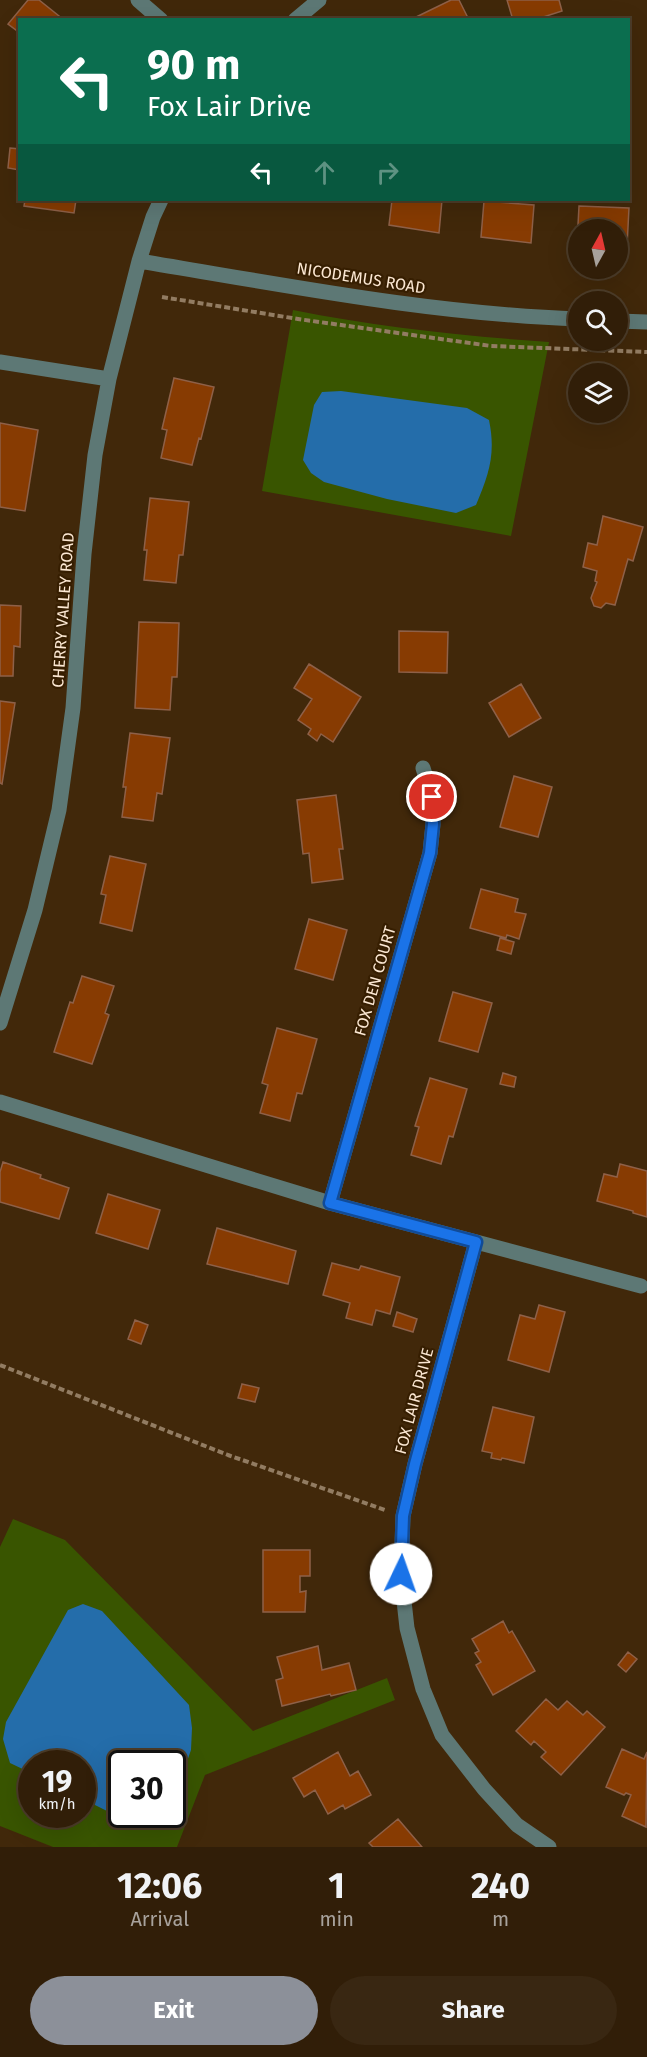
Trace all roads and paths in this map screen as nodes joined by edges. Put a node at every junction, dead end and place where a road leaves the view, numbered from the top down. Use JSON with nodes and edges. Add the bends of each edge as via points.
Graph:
{"nodes":[{"id":1,"x":138,"y":0,"type":"edge"},
{"id":2,"x":319,"y":0,"type":"edge"},
{"id":3,"x":159,"y":18,"type":"edge"},
{"id":4,"x":296,"y":18,"type":"edge"},
{"id":5,"x":161,"y":201,"type":"edge"},
{"id":6,"x":140,"y":261,"type":"junction"},
{"id":7,"x":162,"y":297,"type":"dead end"},
{"id":8,"x":568,"y":318,"type":"edge"},
{"id":9,"x":628,"y":321,"type":"edge"},
{"id":10,"x":647,"y":322,"type":"edge"},
{"id":11,"x":647,"y":352,"type":"edge"},
{"id":12,"x":0,"y":363,"type":"edge"},
{"id":13,"x":109,"y":378,"type":"junction"},
{"id":14,"x":423,"y":768,"type":"dead end"},
{"id":15,"x":0,"y":1023,"type":"edge"},
{"id":16,"x":0,"y":1102,"type":"edge"},
{"id":17,"x":330,"y":1203,"type":"junction"},
{"id":18,"x":476,"y":1242,"type":"junction"},
{"id":19,"x":641,"y":1286,"type":"dead end"},
{"id":20,"x":0,"y":1365,"type":"edge"},
{"id":21,"x":403,"y":1516,"type":"junction"},
{"id":22,"x":549,"y":1847,"type":"edge"}],
"edges":[{"from":1,"to":3,"type":"street"},
{"from":2,"to":4,"type":"street"},
{"from":5,"to":6,"type":"street","name":"CHERRY VALLEY ROAD"},
{"from":6,"to":8,"type":"street","name":"NICODEMUS ROAD","via":[[461,311]]},
{"from":6,"to":13,"type":"street","name":"CHERRY VALLEY ROAD"},
{"from":7,"to":11,"type":"path","via":[[491,346]]},
{"from":9,"to":10,"type":"street"},
{"from":12,"to":13,"type":"street"},
{"from":13,"to":15,"type":"street","name":"CHERRY VALLEY ROAD","via":[[95,454],[73,708],[59,810],[35,910]]},
{"from":14,"to":17,"type":"street","name":"FOX DEN COURT","via":[[432,797],[430,853]]},
{"from":16,"to":17,"type":"street"},
{"from":17,"to":18,"type":"street"},
{"from":18,"to":19,"type":"street"},
{"from":18,"to":21,"type":"street","name":"FOX LAIR DRIVE"},
{"from":20,"to":21,"type":"path","via":[[228,1455]]},
{"from":21,"to":22,"type":"street","name":"FOX LAIR DRIVE","via":[[401,1574],[407,1628],[423,1689],[442,1735],[517,1826]]}]}
